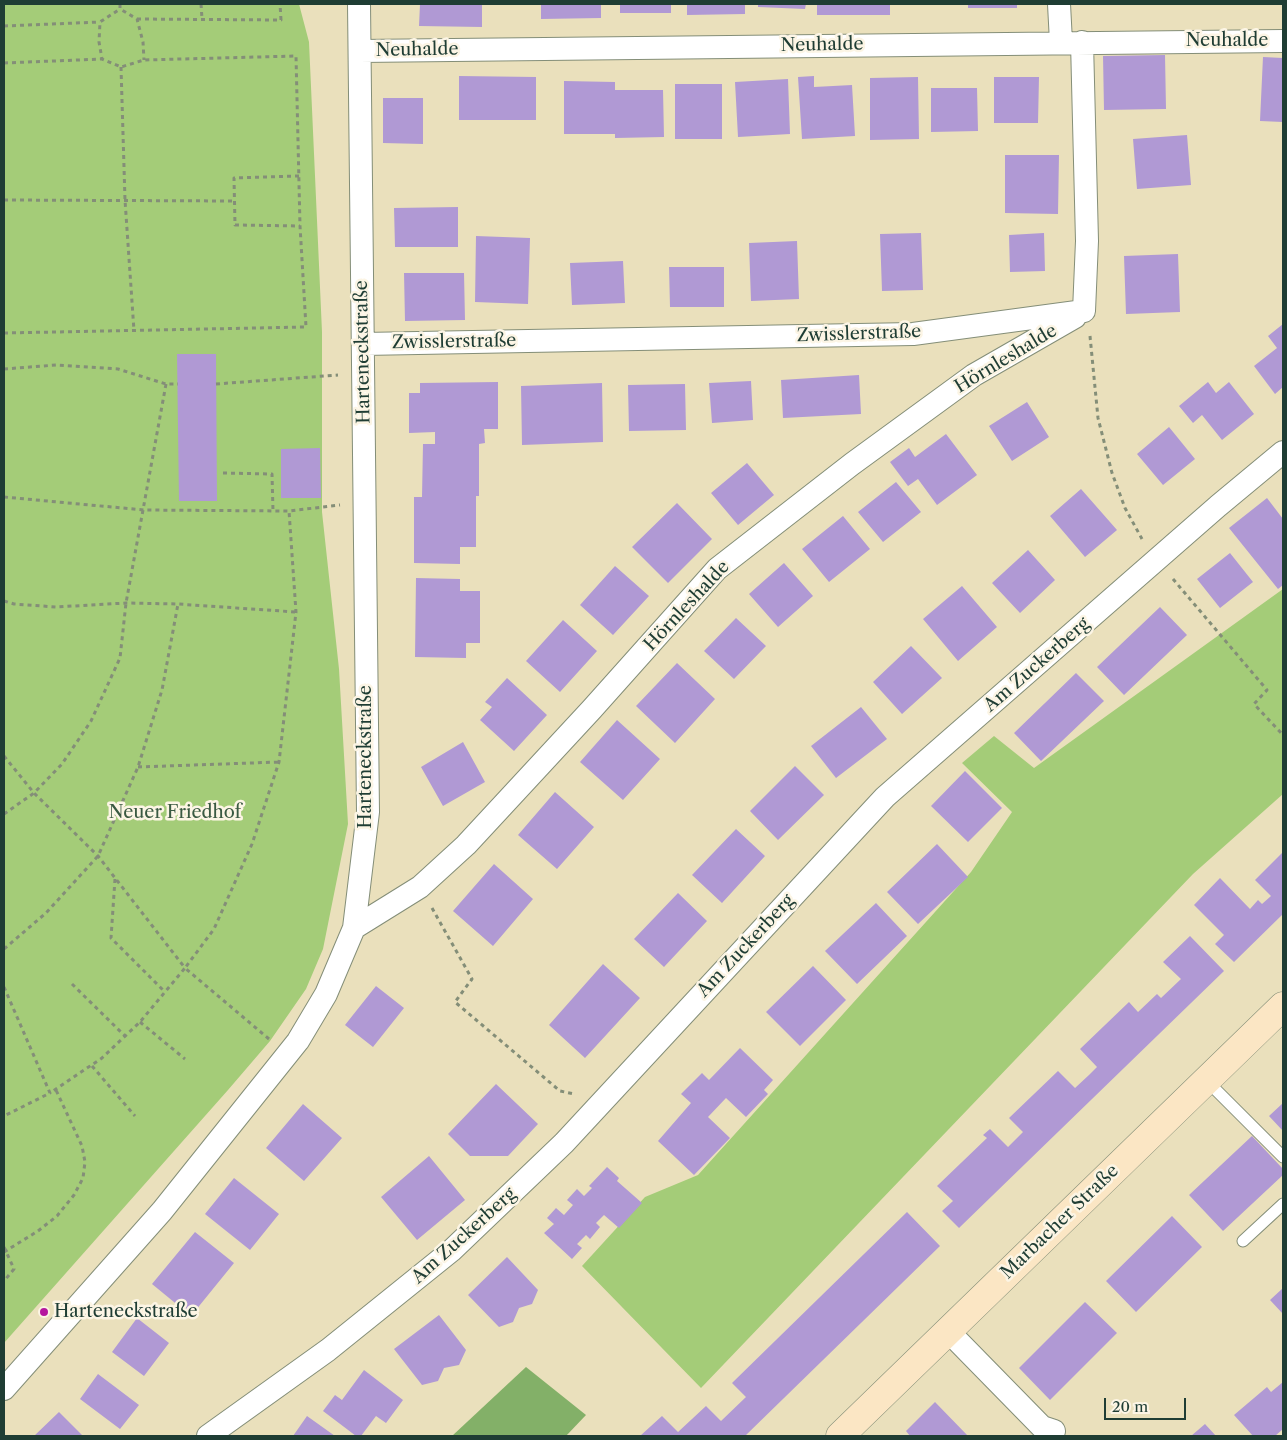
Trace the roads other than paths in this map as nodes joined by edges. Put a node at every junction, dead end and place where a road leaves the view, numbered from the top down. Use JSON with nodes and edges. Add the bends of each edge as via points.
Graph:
{"nodes":[{"id":1,"x":359,"y":4,"type":"edge"},
{"id":2,"x":1059,"y":4,"type":"edge"},
{"id":3,"x":1283,"y":41,"type":"edge"},
{"id":4,"x":1072,"y":42,"type":"junction"},
{"id":5,"x":360,"y":51,"type":"junction"},
{"id":6,"x":1084,"y":312,"type":"junction"},
{"id":7,"x":363,"y":344,"type":"junction"},
{"id":8,"x":1283,"y":452,"type":"edge"},
{"id":9,"x":354,"y":928,"type":"junction"},
{"id":10,"x":1282,"y":1009,"type":"edge"},
{"id":11,"x":1206,"y":1080,"type":"junction"},
{"id":12,"x":1283,"y":1157,"type":"edge"},
{"id":13,"x":1283,"y":1204,"type":"edge"},
{"id":14,"x":1243,"y":1241,"type":"dead end"},
{"id":15,"x":947,"y":1330,"type":"junction"},
{"id":16,"x":4,"y":1389,"type":"edge"},
{"id":17,"x":1054,"y":1431,"type":"dead end"},
{"id":18,"x":208,"y":1436,"type":"edge"},
{"id":19,"x":840,"y":1436,"type":"edge"}],
"edges":[{"from":1,"to":5,"type":"street","name":"Harteneckstraße"},
{"from":2,"to":4,"type":"street"},
{"from":3,"to":4,"type":"street","name":"Neuhalde"},
{"from":4,"to":5,"type":"street","name":"Neuhalde"},
{"from":4,"to":6,"type":"street","via":[[1087,241]]},
{"from":5,"to":7,"type":"street","name":"Harteneckstraße"},
{"from":6,"to":7,"type":"street","name":"Zwisslerstraße","via":[[913,334]]},
{"from":6,"to":9,"type":"street","name":"Hörnleshalde","via":[[974,375],[717,569],[466,845],[420,888]]},
{"from":7,"to":9,"type":"street","name":"Harteneckstraße","via":[[368,812]]},
{"from":8,"to":18,"type":"street","name":"Am Zuckerberg","via":[[885,797],[564,1143],[451,1251],[328,1350]]},
{"from":9,"to":16,"type":"street","name":"Harteneckstraße","via":[[326,994],[298,1041],[162,1211]]},
{"from":10,"to":11,"type":"main road","name":"Marbacher Straße"},
{"from":11,"to":12,"type":"lane"},
{"from":11,"to":15,"type":"main road","name":"Marbacher Straße"},
{"from":13,"to":14,"type":"lane"},
{"from":15,"to":17,"type":"street","via":[[1042,1426]]},
{"from":15,"to":19,"type":"main road","name":"Marbacher Straße"}]}
